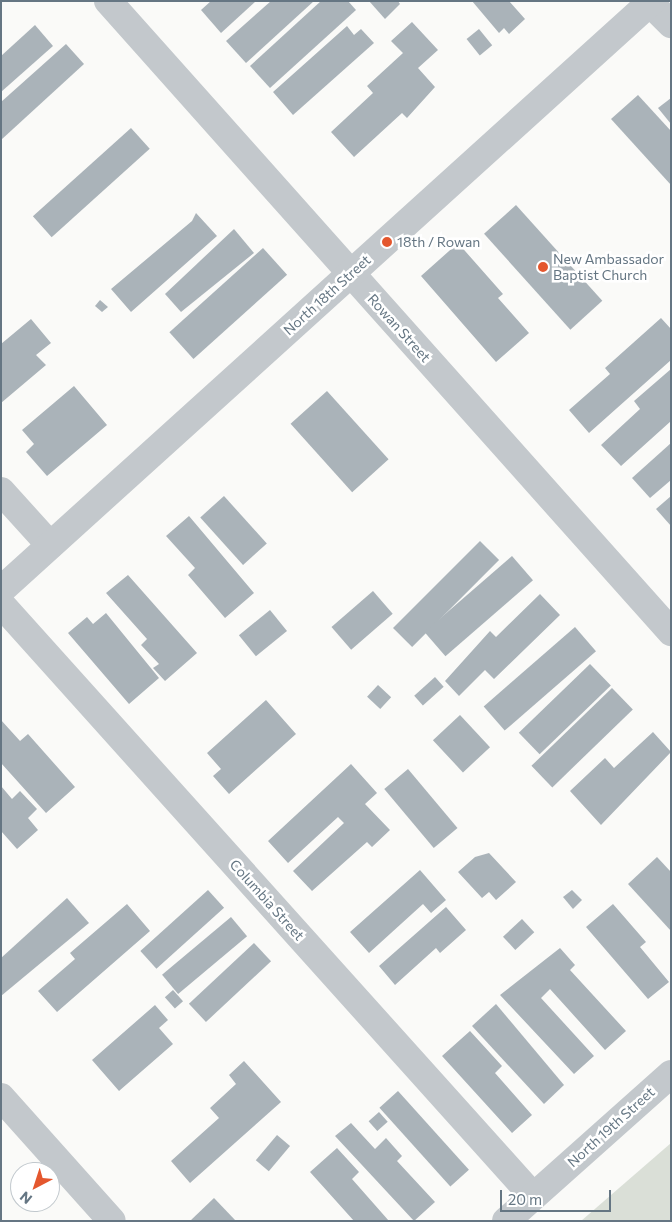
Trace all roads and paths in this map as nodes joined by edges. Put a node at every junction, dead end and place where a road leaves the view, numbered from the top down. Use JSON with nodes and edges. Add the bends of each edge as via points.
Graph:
{"nodes":[{"id":1,"x":108,"y":1,"type":"edge"},
{"id":2,"x":650,"y":2,"type":"edge"},
{"id":3,"x":671,"y":24,"type":"edge"},
{"id":4,"x":351,"y":274,"type":"junction"},
{"id":5,"x":1,"y":490,"type":"edge"},
{"id":6,"x":50,"y":544,"type":"junction"},
{"id":7,"x":1,"y":590,"type":"edge"},
{"id":8,"x":1,"y":604,"type":"edge"},
{"id":9,"x":671,"y":632,"type":"edge"},
{"id":10,"x":671,"y":1074,"type":"edge"},
{"id":11,"x":1,"y":1097,"type":"edge"},
{"id":12,"x":533,"y":1196,"type":"junction"},
{"id":13,"x":112,"y":1221,"type":"edge"},
{"id":14,"x":506,"y":1221,"type":"edge"}],
"edges":[{"from":1,"to":4,"type":"street","name":"Rowan Street"},
{"from":2,"to":3,"type":"street"},
{"from":2,"to":4,"type":"street","name":"North 18th Street"},
{"from":4,"to":6,"type":"street","name":"North 18th Street"},
{"from":4,"to":9,"type":"street","name":"Rowan Street"},
{"from":5,"to":6,"type":"street"},
{"from":6,"to":7,"type":"street","name":"North 18th Street"},
{"from":8,"to":12,"type":"street","name":"Columbia Street"},
{"from":10,"to":12,"type":"street","name":"North 19th Street"},
{"from":11,"to":13,"type":"street"},
{"from":12,"to":14,"type":"street","name":"North 19th Street"}]}
